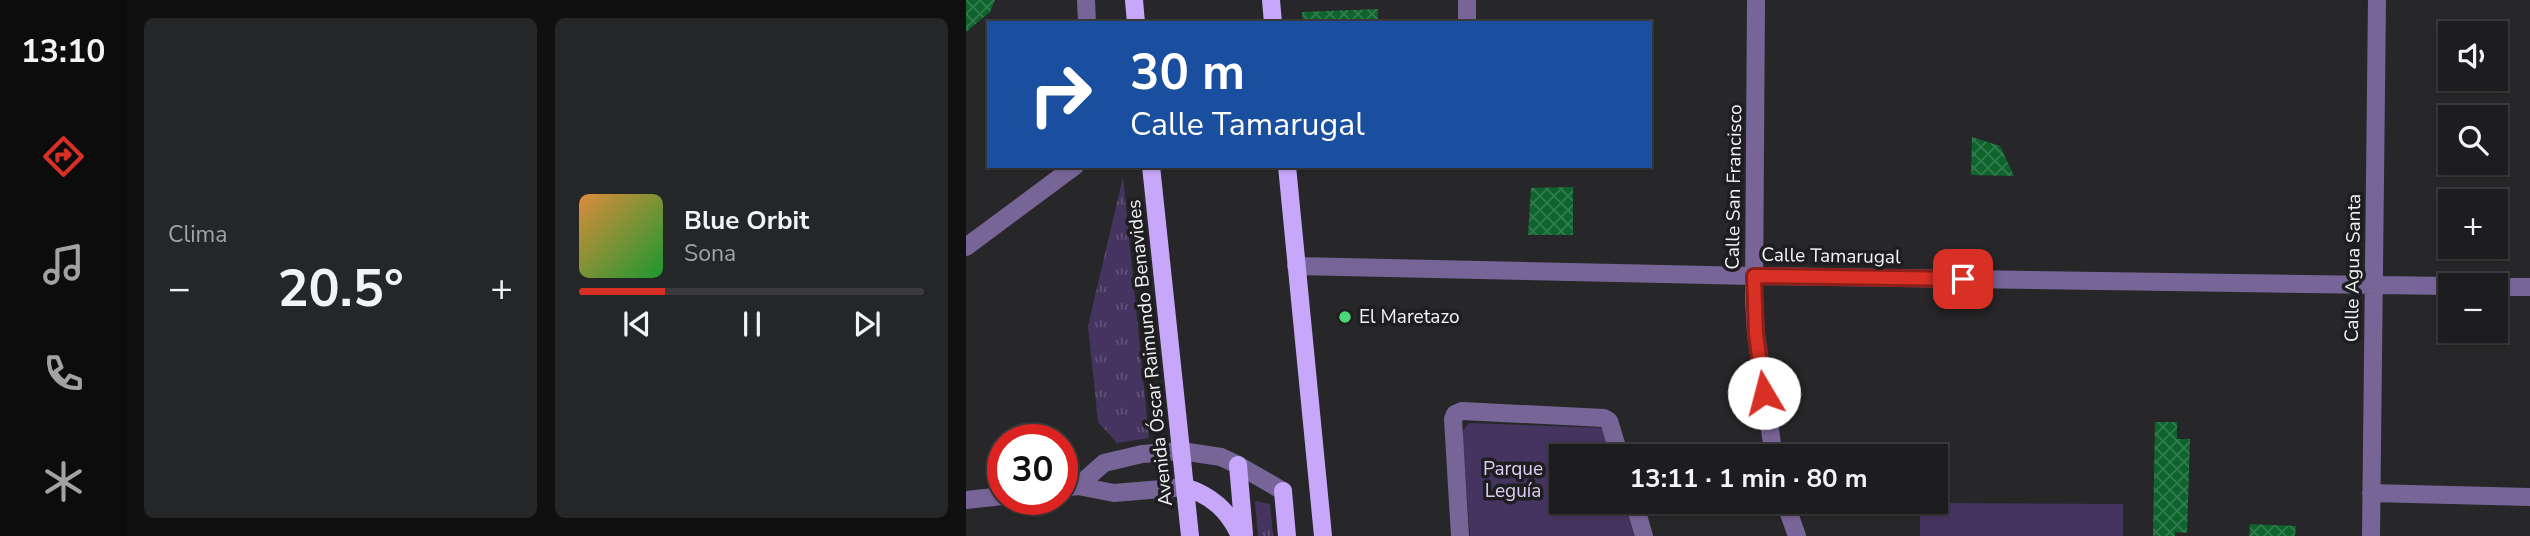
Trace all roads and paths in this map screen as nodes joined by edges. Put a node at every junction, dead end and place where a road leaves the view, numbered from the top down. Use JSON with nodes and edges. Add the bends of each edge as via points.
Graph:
{"nodes":[{"id":1,"x":1086,"y":0,"type":"edge"},
{"id":2,"x":1134,"y":0,"type":"edge"},
{"id":3,"x":1271,"y":0,"type":"edge"},
{"id":4,"x":1467,"y":0,"type":"edge"},
{"id":5,"x":1756,"y":0,"type":"edge"},
{"id":6,"x":2377,"y":0,"type":"edge"},
{"id":7,"x":1087,"y":21,"type":"edge"},
{"id":8,"x":1136,"y":21,"type":"edge"},
{"id":9,"x":1273,"y":21,"type":"edge"},
{"id":10,"x":1467,"y":21,"type":"edge"},
{"id":11,"x":1072,"y":168,"type":"edge"},
{"id":12,"x":1152,"y":168,"type":"edge"},
{"id":13,"x":1287,"y":168,"type":"edge"},
{"id":14,"x":966,"y":247,"type":"edge"},
{"id":15,"x":1296,"y":266,"type":"junction"},
{"id":16,"x":1754,"y":276,"type":"junction"},
{"id":17,"x":2374,"y":285,"type":"junction"},
{"id":18,"x":2438,"y":286,"type":"edge"},
{"id":19,"x":2508,"y":287,"type":"edge"},
{"id":20,"x":2530,"y":287,"type":"edge"},
{"id":21,"x":1616,"y":444,"type":"edge"},
{"id":22,"x":1772,"y":444,"type":"edge"},
{"id":23,"x":1181,"y":451,"type":"junction"},
{"id":24,"x":1238,"y":465,"type":"junction"},
{"id":25,"x":1078,"y":481,"type":"edge"},
{"id":26,"x":1185,"y":487,"type":"junction"},
{"id":27,"x":1078,"y":488,"type":"edge"},
{"id":28,"x":1283,"y":491,"type":"joint"},
{"id":29,"x":2371,"y":493,"type":"junction"},
{"id":30,"x":2530,"y":497,"type":"edge"},
{"id":31,"x":987,"y":498,"type":"edge"},
{"id":32,"x":966,"y":500,"type":"edge"},
{"id":33,"x":1639,"y":514,"type":"edge"},
{"id":34,"x":1789,"y":514,"type":"edge"},
{"id":35,"x":1190,"y":536,"type":"edge"},
{"id":36,"x":1242,"y":536,"type":"edge"},
{"id":37,"x":1287,"y":536,"type":"edge"},
{"id":38,"x":1323,"y":536,"type":"edge"},
{"id":39,"x":1460,"y":536,"type":"edge"},
{"id":40,"x":1644,"y":536,"type":"edge"},
{"id":41,"x":1797,"y":536,"type":"edge"},
{"id":42,"x":2371,"y":536,"type":"edge"}],
"edges":[{"from":1,"to":7,"type":"street"},
{"from":2,"to":8,"type":"main road"},
{"from":3,"to":9,"type":"main road"},
{"from":4,"to":10,"type":"street"},
{"from":5,"to":16,"type":"street","name":"Calle San Francisco"},
{"from":6,"to":17,"type":"street","name":"Calle Agua Santa"},
{"from":11,"to":14,"type":"street"},
{"from":12,"to":23,"type":"main road","name":"Avenida Óscar Raimundo Benavides"},
{"from":13,"to":15,"type":"main road"},
{"from":15,"to":16,"type":"street","name":"Calle Tamarugal"},
{"from":15,"to":38,"type":"main road"},
{"from":16,"to":17,"type":"street","name":"Calle Tamarugal"},
{"from":16,"to":22,"type":"street","name":"Calle San Francisco","via":[[1756,334]]},
{"from":17,"to":18,"type":"street","name":"Calle Tamarugal"},
{"from":17,"to":29,"type":"street","name":"Calle Agua Santa"},
{"from":19,"to":20,"type":"street"},
{"from":21,"to":39,"type":"street","via":[[1604,418],[1455,414]]},
{"from":23,"to":24,"type":"street","via":[[1221,457]]},
{"from":23,"to":25,"type":"street","via":[[1104,463]]},
{"from":23,"to":26,"type":"main road","name":"Avenida Óscar Raimundo Benavides"},
{"from":24,"to":28,"type":"street"},
{"from":24,"to":36,"type":"main road"},
{"from":26,"to":27,"type":"street","via":[[1115,492]]},
{"from":26,"to":35,"type":"main road","name":"Avenida Óscar Raimundo Benavides"},
{"from":26,"to":36,"type":"main road","via":[[1217,502]]},
{"from":28,"to":37,"type":"main road"},
{"from":29,"to":30,"type":"street"},
{"from":29,"to":42,"type":"street","name":"Calle Agua Santa"},
{"from":31,"to":32,"type":"street"},
{"from":33,"to":40,"type":"street"},
{"from":34,"to":41,"type":"street"}]}
